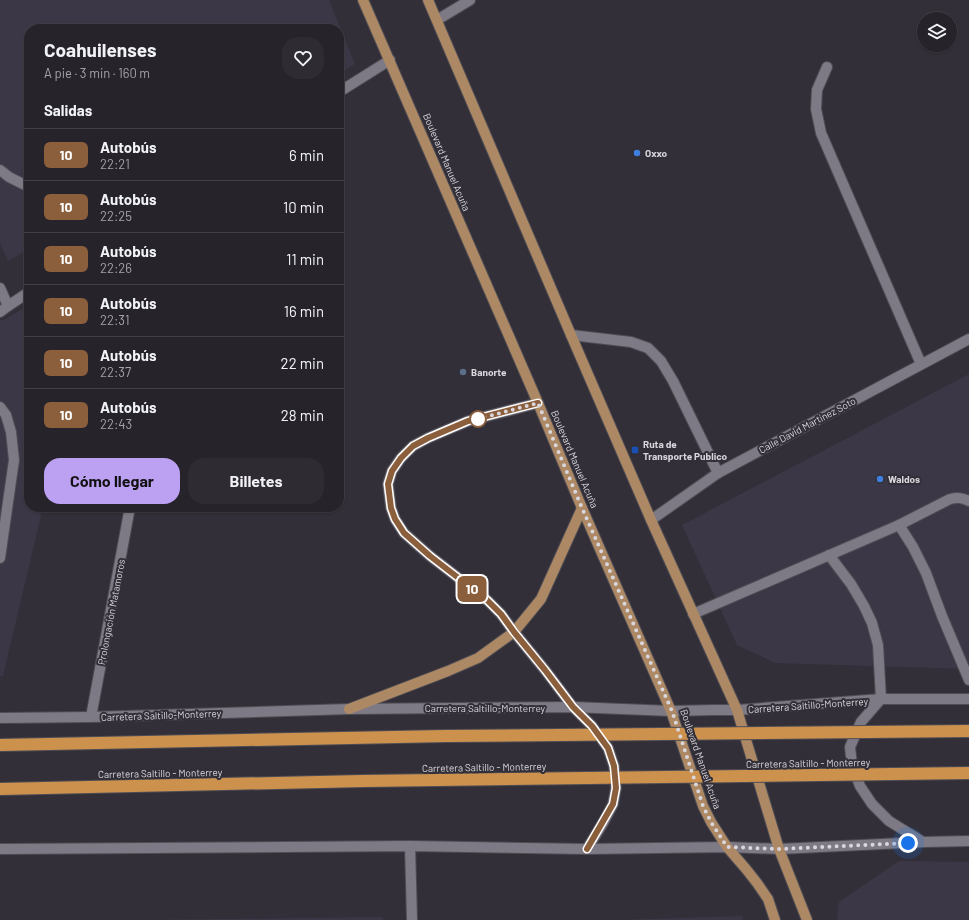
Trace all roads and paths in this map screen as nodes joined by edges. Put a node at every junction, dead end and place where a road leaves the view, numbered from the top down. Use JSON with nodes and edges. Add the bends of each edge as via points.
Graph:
{"nodes":[{"id":1,"x":363,"y":0,"type":"edge"},
{"id":2,"x":428,"y":0,"type":"edge"},
{"id":3,"x":470,"y":0,"type":"edge"},
{"id":4,"x":437,"y":20,"type":"junction"},
{"id":5,"x":390,"y":60,"type":"junction"},
{"id":6,"x":827,"y":67,"type":"dead end"},
{"id":7,"x":344,"y":89,"type":"edge"},
{"id":8,"x":0,"y":170,"type":"edge"},
{"id":9,"x":24,"y":185,"type":"edge"},
{"id":10,"x":0,"y":288,"type":"edge"},
{"id":11,"x":24,"y":295,"type":"edge"},
{"id":12,"x":4,"y":309,"type":"edge"},
{"id":13,"x":571,"y":335,"type":"junction"},
{"id":14,"x":969,"y":339,"type":"edge"},
{"id":15,"x":921,"y":364,"type":"junction"},
{"id":16,"x":538,"y":403,"type":"junction"},
{"id":17,"x":0,"y":407,"type":"edge"},
{"id":18,"x":718,"y":473,"type":"junction"},
{"id":19,"x":969,"y":501,"type":"edge"},
{"id":20,"x":582,"y":508,"type":"junction"},
{"id":21,"x":129,"y":512,"type":"edge"},
{"id":22,"x":651,"y":520,"type":"junction"},
{"id":23,"x":899,"y":525,"type":"junction"},
{"id":24,"x":829,"y":555,"type":"junction"},
{"id":25,"x":0,"y":558,"type":"edge"},
{"id":26,"x":693,"y":614,"type":"junction"},
{"id":27,"x":514,"y":632,"type":"junction"},
{"id":28,"x":969,"y":680,"type":"edge"},
{"id":29,"x":881,"y":699,"type":"junction"},
{"id":30,"x":969,"y":699,"type":"edge"},
{"id":31,"x":573,"y":707,"type":"junction"},
{"id":32,"x":349,"y":709,"type":"junction"},
{"id":33,"x":737,"y":710,"type":"junction"},
{"id":34,"x":672,"y":711,"type":"junction"},
{"id":35,"x":91,"y":716,"type":"junction"},
{"id":36,"x":0,"y":718,"type":"edge"},
{"id":37,"x":969,"y":731,"type":"edge"},
{"id":38,"x":0,"y":745,"type":"edge"},
{"id":39,"x":969,"y":773,"type":"edge"},
{"id":40,"x":0,"y":789,"type":"edge"},
{"id":41,"x":969,"y":841,"type":"edge"},
{"id":42,"x":923,"y":842,"type":"junction"},
{"id":43,"x":410,"y":846,"type":"junction"},
{"id":44,"x":727,"y":847,"type":"junction"},
{"id":45,"x":0,"y":849,"type":"edge"},
{"id":46,"x":587,"y":849,"type":"junction"},
{"id":47,"x":779,"y":849,"type":"junction"},
{"id":48,"x":412,"y":920,"type":"edge"},
{"id":49,"x":775,"y":920,"type":"edge"},
{"id":50,"x":807,"y":920,"type":"edge"}],
"edges":[{"from":1,"to":5,"type":"main road","name":"Boulevard Manuel Acuña"},
{"from":2,"to":4,"type":"main road"},
{"from":3,"to":4,"type":"street"},
{"from":4,"to":13,"type":"main road"},
{"from":5,"to":7,"type":"street"},
{"from":5,"to":16,"type":"main road","name":"Boulevard Manuel Acuña"},
{"from":6,"to":15,"type":"street","via":[[818,90],[816,109],[821,133]]},
{"from":8,"to":9,"type":"street"},
{"from":10,"to":12,"type":"street"},
{"from":11,"to":12,"type":"street"},
{"from":13,"to":18,"type":"street","via":[[631,342],[648,348],[661,361],[673,381]]},
{"from":13,"to":22,"type":"main road"},
{"from":14,"to":15,"type":"street","name":"Calle David Martínez Soto"},
{"from":15,"to":18,"type":"street","name":"Calle David Martínez Soto"},
{"from":16,"to":20,"type":"main road","name":"Boulevard Manuel Acuña"},
{"from":16,"to":27,"type":"street","via":[[468,421],[413,446],[392,471],[388,484],[391,508],[404,533],[487,600]]},
{"from":17,"to":25,"type":"street","via":[[6,415],[11,432],[14,460]]},
{"from":18,"to":22,"type":"street","name":"Calle David Martínez Soto"},
{"from":19,"to":23,"type":"street","via":[[955,497]]},
{"from":20,"to":27,"type":"main road","via":[[541,599]]},
{"from":20,"to":34,"type":"main road","name":"Boulevard Manuel Acuña"},
{"from":21,"to":35,"type":"street","name":"Prolongación Matamoros"},
{"from":22,"to":26,"type":"main road"},
{"from":23,"to":24,"type":"street"},
{"from":23,"to":28,"type":"street","via":[[926,573]]},
{"from":24,"to":26,"type":"street"},
{"from":24,"to":29,"type":"street","via":[[851,584],[872,623],[878,645]]},
{"from":26,"to":33,"type":"main road"},
{"from":27,"to":31,"type":"street"},
{"from":27,"to":32,"type":"main road","via":[[478,658]]},
{"from":29,"to":30,"type":"street","name":"Carretera Saltillo-Monterrey"},
{"from":29,"to":33,"type":"street","name":"Carretera Saltillo-Monterrey"},
{"from":29,"to":42,"type":"street","via":[[861,722],[850,747],[852,765],[860,786],[872,804],[889,820]]},
{"from":31,"to":32,"type":"street","name":"Carretera Saltillo-Monterrey"},
{"from":31,"to":34,"type":"street","name":"Carretera Saltillo-Monterrey"},
{"from":31,"to":46,"type":"street","via":[[592,726],[608,748],[614,766],[616,788],[613,804]]},
{"from":32,"to":35,"type":"street","name":"Carretera Saltillo-Monterrey"},
{"from":33,"to":34,"type":"street","name":"Carretera Saltillo-Monterrey"},
{"from":33,"to":47,"type":"main road"},
{"from":34,"to":44,"type":"main road","name":"Boulevard Manuel Acuña","via":[[703,806]]},
{"from":35,"to":36,"type":"street","name":"Carretera Saltillo-Monterrey"},
{"from":37,"to":38,"type":"highway","bridge":true,"via":[[438,736]]},
{"from":39,"to":40,"type":"highway","name":"Carretera Saltillo - Monterrey","bridge":true,"via":[[363,781]]},
{"from":41,"to":42,"type":"street"},
{"from":42,"to":47,"type":"street"},
{"from":43,"to":45,"type":"street"},
{"from":43,"to":46,"type":"street"},
{"from":43,"to":48,"type":"street"},
{"from":44,"to":46,"type":"street"},
{"from":44,"to":47,"type":"street"},
{"from":44,"to":49,"type":"main road","name":"Boulevard Manuel Acuña","via":[[757,883],[768,900]]},
{"from":47,"to":50,"type":"main road"}]}
